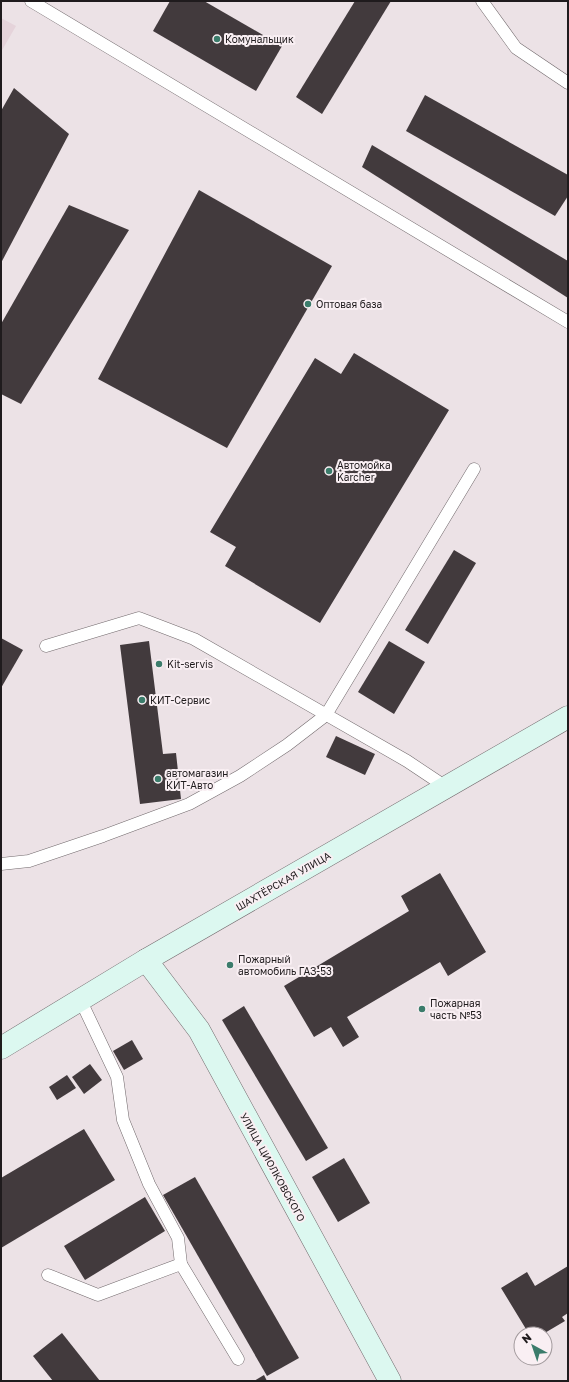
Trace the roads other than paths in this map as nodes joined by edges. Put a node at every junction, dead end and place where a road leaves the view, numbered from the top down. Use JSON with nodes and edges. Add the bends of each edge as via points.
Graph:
{"nodes":[{"id":1,"x":31,"y":1,"type":"edge"},
{"id":2,"x":482,"y":1,"type":"edge"},
{"id":3,"x":568,"y":83,"type":"edge"},
{"id":4,"x":568,"y":322,"type":"edge"},
{"id":5,"x":474,"y":469,"type":"dead end"},
{"id":6,"x":46,"y":646,"type":"dead end"},
{"id":7,"x":326,"y":714,"type":"junction"},
{"id":8,"x":568,"y":717,"type":"edge"},
{"id":9,"x":446,"y":787,"type":"junction"},
{"id":10,"x":1,"y":864,"type":"edge"},
{"id":11,"x":146,"y":960,"type":"junction"},
{"id":12,"x":80,"y":999,"type":"junction"},
{"id":13,"x":1,"y":1048,"type":"edge"},
{"id":14,"x":182,"y":1264,"type":"junction"},
{"id":15,"x":48,"y":1275,"type":"dead end"},
{"id":16,"x":238,"y":1360,"type":"dead end"},
{"id":17,"x":390,"y":1381,"type":"edge"}],
"edges":[{"from":1,"to":4,"type":"lane"},
{"from":2,"to":3,"type":"lane","via":[[516,48]]},
{"from":5,"to":7,"type":"lane"},
{"from":6,"to":7,"type":"lane","via":[[139,618],[194,639]]},
{"from":7,"to":9,"type":"lane"},
{"from":7,"to":10,"type":"lane","via":[[287,745],[240,776],[189,804],[29,861]]},
{"from":8,"to":9,"type":"main road","name":"ШАХТЁРСКАЯ УЛИЦА"},
{"from":9,"to":11,"type":"main road","name":"ШАХТЁРСКАЯ УЛИЦА"},
{"from":11,"to":12,"type":"main road","name":"ШАХТЁРСКАЯ УЛИЦА"},
{"from":11,"to":17,"type":"main road","name":"УЛИЦА ЦИОЛКОВСКОГО","via":[[199,1030]]},
{"from":12,"to":13,"type":"main road","name":"ШАХТЁРСКАЯ УЛИЦА"},
{"from":12,"to":14,"type":"lane","via":[[117,1077],[123,1120],[149,1184],[178,1238]]},
{"from":14,"to":15,"type":"lane","via":[[98,1295]]},
{"from":14,"to":16,"type":"lane"}]}
